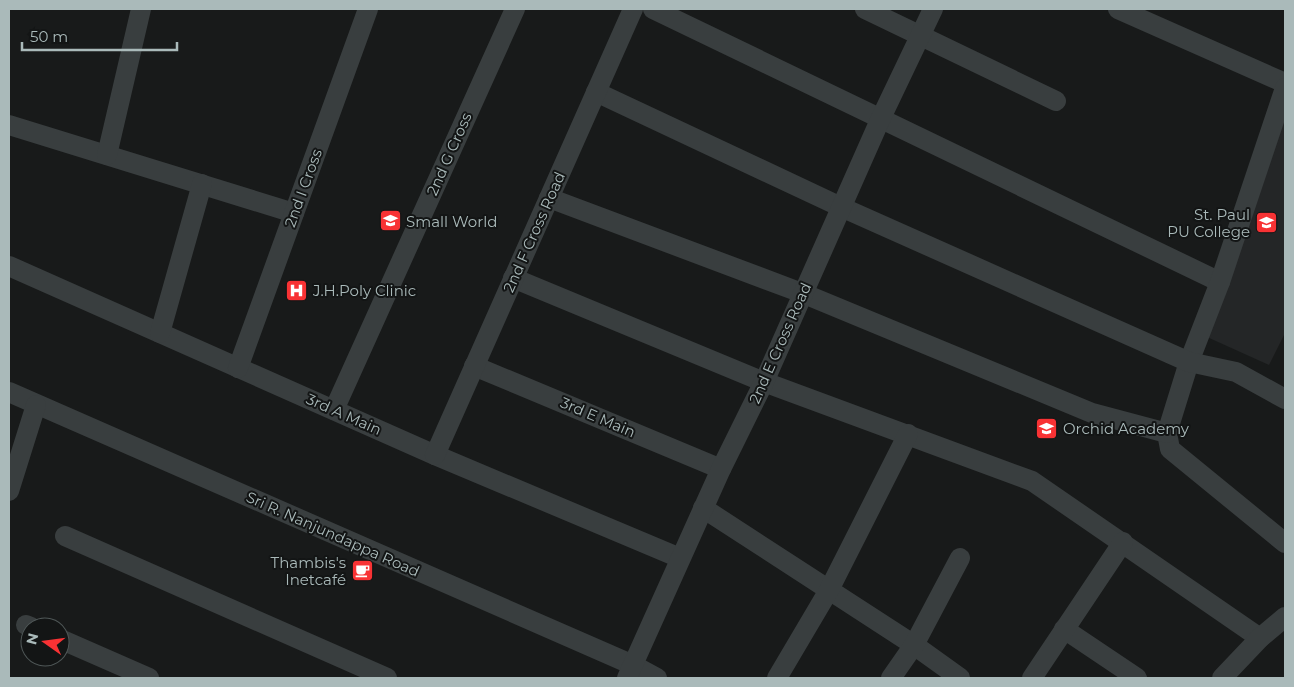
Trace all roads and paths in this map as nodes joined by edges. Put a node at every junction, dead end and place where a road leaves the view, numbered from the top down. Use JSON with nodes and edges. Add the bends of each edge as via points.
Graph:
{"nodes":[{"id":1,"x":142,"y":9,"type":"edge"},
{"id":2,"x":368,"y":9,"type":"edge"},
{"id":3,"x":515,"y":9,"type":"edge"},
{"id":4,"x":633,"y":9,"type":"edge"},
{"id":5,"x":653,"y":9,"type":"edge"},
{"id":6,"x":865,"y":9,"type":"edge"},
{"id":7,"x":933,"y":9,"type":"edge"},
{"id":8,"x":1118,"y":9,"type":"edge"},
{"id":9,"x":921,"y":36,"type":"junction"},
{"id":10,"x":1285,"y":82,"type":"edge"},
{"id":11,"x":1285,"y":88,"type":"edge"},
{"id":12,"x":596,"y":92,"type":"junction"},
{"id":13,"x":1056,"y":101,"type":"dead end"},
{"id":14,"x":880,"y":120,"type":"junction"},
{"id":15,"x":9,"y":125,"type":"edge"},
{"id":16,"x":107,"y":155,"type":"junction"},
{"id":17,"x":202,"y":184,"type":"junction"},
{"id":18,"x":549,"y":198,"type":"junction"},
{"id":19,"x":841,"y":207,"type":"junction"},
{"id":20,"x":294,"y":213,"type":"junction"},
{"id":21,"x":9,"y":266,"type":"edge"},
{"id":22,"x":513,"y":278,"type":"junction"},
{"id":23,"x":1220,"y":282,"type":"junction"},
{"id":24,"x":802,"y":294,"type":"junction"},
{"id":25,"x":160,"y":333,"type":"junction"},
{"id":26,"x":1189,"y":362,"type":"junction"},
{"id":27,"x":474,"y":366,"type":"junction"},
{"id":28,"x":238,"y":368,"type":"junction"},
{"id":29,"x":764,"y":382,"type":"junction"},
{"id":30,"x":9,"y":392,"type":"edge"},
{"id":31,"x":1285,"y":399,"type":"edge"},
{"id":32,"x":36,"y":405,"type":"junction"},
{"id":33,"x":334,"y":410,"type":"junction"},
{"id":34,"x":1167,"y":433,"type":"junction"},
{"id":35,"x":908,"y":434,"type":"junction"},
{"id":36,"x":435,"y":455,"type":"junction"},
{"id":37,"x":721,"y":469,"type":"junction"},
{"id":38,"x":9,"y":491,"type":"edge"},
{"id":39,"x":703,"y":508,"type":"junction"},
{"id":40,"x":65,"y":536,"type":"dead end"},
{"id":41,"x":1123,"y":542,"type":"junction"},
{"id":42,"x":1285,"y":543,"type":"edge"},
{"id":43,"x":680,"y":558,"type":"junction"},
{"id":44,"x":960,"y":558,"type":"dead end"},
{"id":45,"x":829,"y":590,"type":"junction"},
{"id":46,"x":1285,"y":617,"type":"edge"},
{"id":47,"x":1064,"y":629,"type":"junction"},
{"id":48,"x":1260,"y":638,"type":"junction"},
{"id":49,"x":70,"y":644,"type":"edge"},
{"id":50,"x":914,"y":645,"type":"junction"},
{"id":51,"x":630,"y":672,"type":"edge"},
{"id":52,"x":149,"y":678,"type":"edge"},
{"id":53,"x":387,"y":678,"type":"edge"},
{"id":54,"x":657,"y":678,"type":"edge"},
{"id":55,"x":777,"y":678,"type":"edge"},
{"id":56,"x":890,"y":678,"type":"edge"},
{"id":57,"x":960,"y":678,"type":"edge"},
{"id":58,"x":1032,"y":678,"type":"edge"},
{"id":59,"x":1137,"y":678,"type":"edge"},
{"id":60,"x":1222,"y":678,"type":"edge"}],
"edges":[{"from":1,"to":16,"type":"street"},
{"from":2,"to":20,"type":"street","name":"2nd I Cross"},
{"from":3,"to":33,"type":"street","name":"2nd G Cross"},
{"from":4,"to":12,"type":"street","name":"2nd F Cross Road"},
{"from":5,"to":14,"type":"street"},
{"from":6,"to":9,"type":"street"},
{"from":7,"to":9,"type":"street","name":"2nd E Cross Road"},
{"from":8,"to":10,"type":"street"},
{"from":9,"to":13,"type":"street"},
{"from":9,"to":14,"type":"street","name":"2nd E Cross Road"},
{"from":11,"to":23,"type":"street"},
{"from":12,"to":18,"type":"street","name":"2nd F Cross Road"},
{"from":12,"to":19,"type":"street"},
{"from":14,"to":19,"type":"street","name":"2nd E Cross Road"},
{"from":14,"to":23,"type":"street"},
{"from":15,"to":16,"type":"street"},
{"from":16,"to":17,"type":"street"},
{"from":17,"to":20,"type":"street"},
{"from":17,"to":25,"type":"street"},
{"from":18,"to":22,"type":"street","name":"2nd F Cross Road"},
{"from":18,"to":24,"type":"street"},
{"from":19,"to":24,"type":"street","name":"2nd E Cross Road"},
{"from":19,"to":26,"type":"street"},
{"from":20,"to":28,"type":"street","name":"2nd I Cross"},
{"from":21,"to":25,"type":"street","name":"3rd A Main"},
{"from":22,"to":27,"type":"street","name":"2nd F Cross Road"},
{"from":22,"to":29,"type":"street"},
{"from":23,"to":26,"type":"street"},
{"from":24,"to":29,"type":"street","name":"2nd E Cross Road"},
{"from":24,"to":34,"type":"street","via":[[1092,413]]},
{"from":25,"to":28,"type":"street","name":"3rd A Main"},
{"from":26,"to":31,"type":"street","via":[[1236,372]]},
{"from":26,"to":34,"type":"street"},
{"from":27,"to":36,"type":"street","name":"2nd F Cross Road"},
{"from":27,"to":37,"type":"street","name":"3rd E Main"},
{"from":28,"to":33,"type":"street","name":"3rd A Main"},
{"from":29,"to":35,"type":"street"},
{"from":29,"to":37,"type":"street","name":"2nd E Cross Road"},
{"from":30,"to":32,"type":"street","name":"Sri R. Nanjundappa Road"},
{"from":32,"to":38,"type":"street"},
{"from":32,"to":51,"type":"street","name":"Sri R. Nanjundappa Road"},
{"from":33,"to":36,"type":"street","name":"3rd A Main"},
{"from":34,"to":42,"type":"street","via":[[1170,449]]},
{"from":35,"to":41,"type":"street","via":[[1032,481]]},
{"from":35,"to":45,"type":"street"},
{"from":36,"to":43,"type":"street","name":"3rd A Main"},
{"from":37,"to":39,"type":"street","name":"2nd E Cross Road"},
{"from":39,"to":43,"type":"street","name":"2nd E Cross Road"},
{"from":39,"to":45,"type":"street"},
{"from":40,"to":53,"type":"street"},
{"from":41,"to":47,"type":"street"},
{"from":41,"to":48,"type":"street"},
{"from":43,"to":51,"type":"street","name":"2nd E Cross Road"},
{"from":44,"to":50,"type":"street"},
{"from":45,"to":50,"type":"street"},
{"from":45,"to":55,"type":"street"},
{"from":46,"to":48,"type":"street"},
{"from":47,"to":58,"type":"street"},
{"from":47,"to":59,"type":"street"},
{"from":48,"to":60,"type":"street"},
{"from":49,"to":52,"type":"street"},
{"from":50,"to":56,"type":"street"},
{"from":50,"to":57,"type":"street"},
{"from":51,"to":54,"type":"street","name":"Sri R. Nanjundappa Road"}]}
